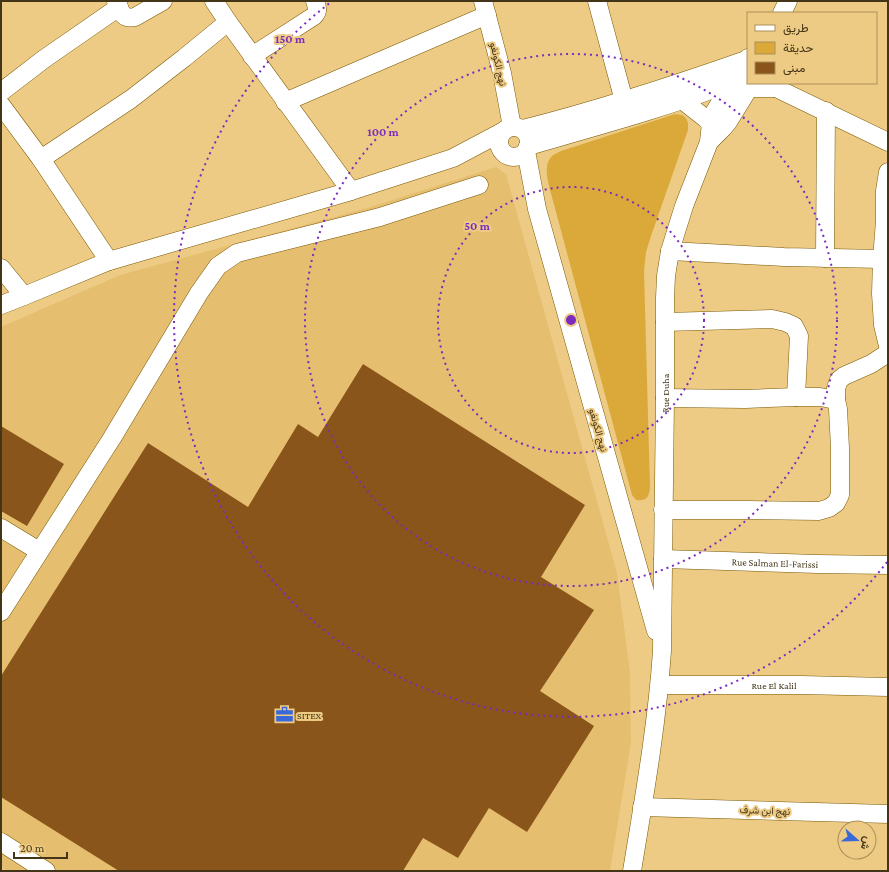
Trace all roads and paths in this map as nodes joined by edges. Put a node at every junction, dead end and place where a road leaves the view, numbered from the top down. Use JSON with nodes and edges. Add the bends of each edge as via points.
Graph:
{"nodes":[{"id":1,"x":163,"y":1,"type":"edge"},
{"id":2,"x":214,"y":1,"type":"edge"},
{"id":3,"x":315,"y":1,"type":"edge"},
{"id":4,"x":597,"y":1,"type":"edge"},
{"id":5,"x":118,"y":4,"type":"edge"},
{"id":6,"x":485,"y":8,"type":"edge"},
{"id":7,"x":228,"y":22,"type":"junction"},
{"id":8,"x":252,"y":56,"type":"junction"},
{"id":9,"x":747,"y":60,"type":"edge"},
{"id":10,"x":745,"y":84,"type":"edge"},
{"id":11,"x":774,"y":85,"type":"edge"},
{"id":12,"x":1,"y":92,"type":"edge"},
{"id":13,"x":682,"y":100,"type":"junction"},
{"id":14,"x":286,"y":102,"type":"junction"},
{"id":15,"x":1,"y":105,"type":"edge"},
{"id":16,"x":626,"y":109,"type":"junction"},
{"id":17,"x":826,"y":111,"type":"junction"},
{"id":18,"x":710,"y":123,"type":"junction"},
{"id":19,"x":515,"y":142,"type":"junction"},
{"id":20,"x":708,"y":142,"type":"junction"},
{"id":21,"x":888,"y":142,"type":"edge"},
{"id":22,"x":41,"y":159,"type":"junction"},
{"id":23,"x":888,"y":172,"type":"edge"},
{"id":24,"x":479,"y":185,"type":"dead end"},
{"id":25,"x":351,"y":192,"type":"junction"},
{"id":26,"x":670,"y":251,"type":"junction"},
{"id":27,"x":826,"y":258,"type":"junction"},
{"id":28,"x":882,"y":259,"type":"junction"},
{"id":29,"x":109,"y":260,"type":"junction"},
{"id":30,"x":1,"y":268,"type":"edge"},
{"id":31,"x":24,"y":296,"type":"junction"},
{"id":32,"x":1,"y":305,"type":"edge"},
{"id":33,"x":665,"y":322,"type":"junction"},
{"id":34,"x":888,"y":346,"type":"edge"},
{"id":35,"x":888,"y":353,"type":"edge"},
{"id":36,"x":796,"y":397,"type":"junction"},
{"id":37,"x":665,"y":398,"type":"junction"},
{"id":38,"x":836,"y":400,"type":"junction"},
{"id":39,"x":663,"y":510,"type":"junction"},
{"id":40,"x":1,"y":528,"type":"edge"},
{"id":41,"x":39,"y":551,"type":"junction"},
{"id":42,"x":663,"y":559,"type":"junction"},
{"id":43,"x":888,"y":565,"type":"edge"},
{"id":44,"x":1,"y":612,"type":"edge"},
{"id":45,"x":662,"y":651,"type":"junction"},
{"id":46,"x":660,"y":685,"type":"junction"},
{"id":47,"x":888,"y":687,"type":"edge"},
{"id":48,"x":642,"y":807,"type":"junction"},
{"id":49,"x":888,"y":814,"type":"edge"},
{"id":50,"x":1,"y":842,"type":"edge"},
{"id":51,"x":46,"y":871,"type":"edge"},
{"id":52,"x":632,"y":871,"type":"edge"}],
"edges":[{"from":1,"to":5,"type":"street","via":[[131,18],[122,15]]},
{"from":2,"to":7,"type":"street"},
{"from":3,"to":8,"type":"street","via":[[317,14]]},
{"from":4,"to":16,"type":"street"},
{"from":5,"to":12,"type":"street"},
{"from":6,"to":14,"type":"street"},
{"from":6,"to":19,"type":"street","name":"نهج الكونغو","via":[[502,73]]},
{"from":7,"to":8,"type":"street"},
{"from":7,"to":22,"type":"street","via":[[131,99]]},
{"from":8,"to":14,"type":"street"},
{"from":9,"to":10,"type":"street","name":"Rue Duha"},
{"from":9,"to":16,"type":"street","via":[[677,84]]},
{"from":10,"to":11,"type":"street"},
{"from":10,"to":13,"type":"street"},
{"from":10,"to":18,"type":"street","name":"Rue Duha","via":[[723,98]]},
{"from":10,"to":20,"type":"street","name":"Rue Duha","via":[[728,122]]},
{"from":11,"to":17,"type":"street"},
{"from":13,"to":16,"type":"street"},
{"from":13,"to":18,"type":"street"},
{"from":14,"to":25,"type":"street"},
{"from":15,"to":22,"type":"street"},
{"from":16,"to":19,"type":"street"},
{"from":17,"to":21,"type":"street"},
{"from":17,"to":27,"type":"street"},
{"from":18,"to":20,"type":"street","name":"Rue Duha"},
{"from":19,"to":25,"type":"street","via":[[453,158]]},
{"from":19,"to":45,"type":"street","name":"نهج الكونغو","via":[[537,209]]},
{"from":20,"to":26,"type":"street","name":"Rue Duha"},
{"from":22,"to":29,"type":"street"},
{"from":23,"to":28,"type":"street"},
{"from":24,"to":41,"type":"street","via":[[380,217],[237,253],[218,266]]},
{"from":25,"to":29,"type":"street"},
{"from":26,"to":27,"type":"street"},
{"from":26,"to":33,"type":"street","name":"Rue Duha","via":[[666,276]]},
{"from":27,"to":28,"type":"street"},
{"from":28,"to":34,"type":"street","via":[[883,325]]},
{"from":29,"to":31,"type":"street"},
{"from":30,"to":31,"type":"street"},
{"from":31,"to":32,"type":"street"},
{"from":33,"to":36,"type":"street","via":[[772,319],[794,326],[799,336]]},
{"from":33,"to":37,"type":"street","name":"Rue Duha"},
{"from":35,"to":38,"type":"street","via":[[839,380]]},
{"from":36,"to":37,"type":"street"},
{"from":36,"to":38,"type":"street"},
{"from":37,"to":39,"type":"street","name":"Rue Duha"},
{"from":38,"to":39,"type":"street","via":[[840,495],[836,503],[829,508],[819,511]]},
{"from":39,"to":42,"type":"street","name":"Rue Duha"},
{"from":40,"to":41,"type":"street"},
{"from":41,"to":44,"type":"street"},
{"from":42,"to":43,"type":"street","name":"Rue Salman El-Farissi"},
{"from":42,"to":45,"type":"street","name":"Rue Duha"},
{"from":45,"to":46,"type":"street","name":"Rue Duha"},
{"from":46,"to":47,"type":"street","name":"Rue El Kalil","via":[[801,684]]},
{"from":46,"to":48,"type":"street","name":"Rue Duha"},
{"from":48,"to":49,"type":"street","name":"نهج ابن شرف"},
{"from":48,"to":52,"type":"street","name":"Rue Duha"},
{"from":50,"to":51,"type":"street"}]}
